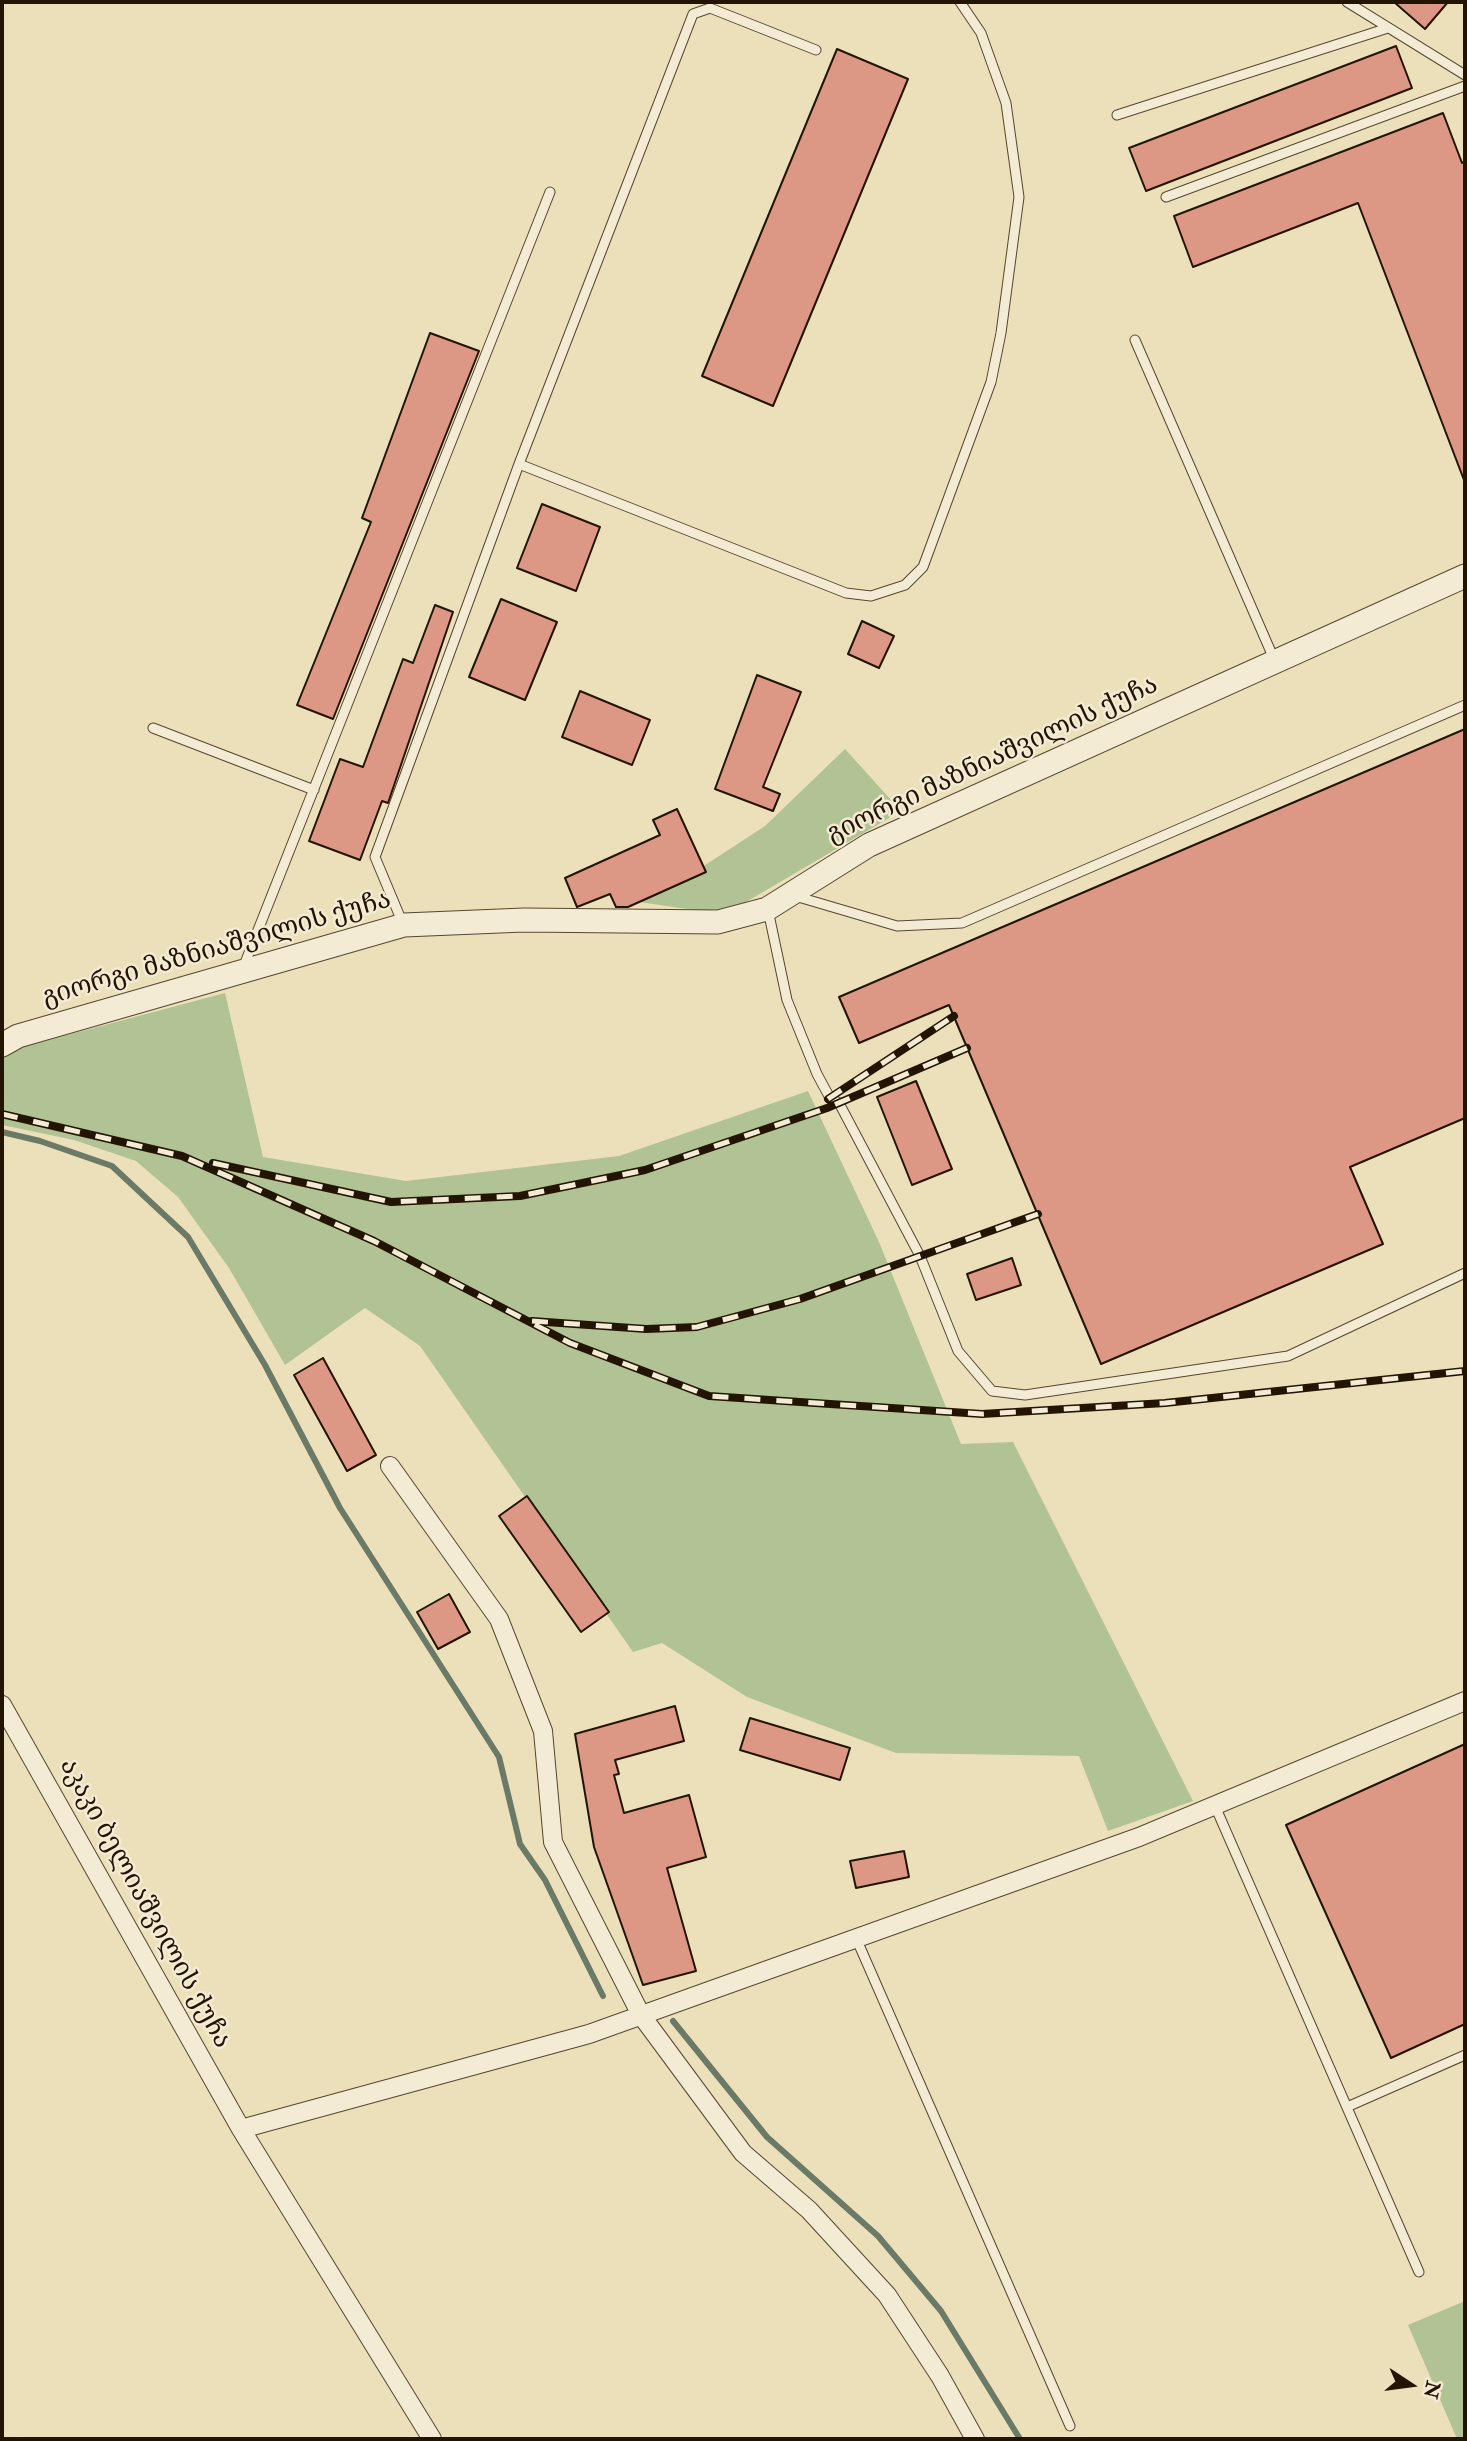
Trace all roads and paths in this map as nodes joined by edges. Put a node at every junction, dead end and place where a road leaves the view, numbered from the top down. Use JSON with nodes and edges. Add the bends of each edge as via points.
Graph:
{"nodes":[{"id":1,"x":960,"y":2,"type":"edge"},
{"id":2,"x":1347,"y":2,"type":"edge"},
{"id":3,"x":1388,"y":28,"type":"junction"},
{"id":4,"x":816,"y":50,"type":"dead end"},
{"id":5,"x":1465,"y":75,"type":"edge"},
{"id":6,"x":1465,"y":86,"type":"edge"},
{"id":7,"x":1117,"y":115,"type":"dead end"},
{"id":8,"x":550,"y":192,"type":"dead end"},
{"id":9,"x":1166,"y":197,"type":"dead end"},
{"id":10,"x":1135,"y":340,"type":"dead end"},
{"id":11,"x":519,"y":464,"type":"junction"},
{"id":12,"x":1465,"y":576,"type":"edge"},
{"id":13,"x":1275,"y":661,"type":"junction"},
{"id":14,"x":1465,"y":705,"type":"edge"},
{"id":15,"x":153,"y":728,"type":"dead end"},
{"id":16,"x":314,"y":790,"type":"junction"},
{"id":17,"x":790,"y":894,"type":"junction"},
{"id":18,"x":767,"y":909,"type":"junction"},
{"id":19,"x":404,"y":925,"type":"junction"},
{"id":20,"x":242,"y":971,"type":"junction"},
{"id":21,"x":2,"y":1045,"type":"edge"},
{"id":22,"x":1465,"y":1273,"type":"edge"},
{"id":23,"x":390,"y":1466,"type":"dead end"},
{"id":24,"x":1465,"y":1701,"type":"edge"},
{"id":25,"x":2,"y":1705,"type":"edge"},
{"id":26,"x":1215,"y":1806,"type":"junction"},
{"id":27,"x":856,"y":1938,"type":"junction"},
{"id":28,"x":641,"y":2015,"type":"junction"},
{"id":29,"x":1465,"y":2055,"type":"edge"},
{"id":30,"x":1347,"y":2107,"type":"junction"},
{"id":31,"x":241,"y":2129,"type":"junction"},
{"id":32,"x":1419,"y":2272,"type":"dead end"},
{"id":33,"x":1070,"y":2426,"type":"dead end"},
{"id":34,"x":432,"y":2439,"type":"edge"},
{"id":35,"x":975,"y":2439,"type":"edge"}],
"edges":[{"from":1,"to":11,"type":"lane","via":[[981,33],[1006,103],[1019,197],[991,382],[923,567],[905,585],[871,596],[846,593]]},
{"from":2,"to":3,"type":"lane"},
{"from":3,"to":5,"type":"lane"},
{"from":3,"to":7,"type":"lane"},
{"from":4,"to":11,"type":"lane","via":[[710,8],[693,14]]},
{"from":6,"to":9,"type":"lane"},
{"from":8,"to":16,"type":"lane"},
{"from":10,"to":13,"type":"lane"},
{"from":11,"to":19,"type":"lane","via":[[375,857]]},
{"from":12,"to":13,"type":"street","name":"გიორგი მაზნიაშვილის ქუჩა"},
{"from":13,"to":17,"type":"street","name":"გიორგი მაზნიაშვილის ქუჩა","via":[[869,845]]},
{"from":14,"to":17,"type":"lane","via":[[962,923],[897,926]]},
{"from":15,"to":16,"type":"lane"},
{"from":16,"to":20,"type":"lane"},
{"from":17,"to":18,"type":"street","name":"გიორგი მაზნიაშვილის ქუჩა"},
{"from":18,"to":19,"type":"street","name":"გიორგი მაზნიაშვილის ქუჩა","via":[[718,922],[537,919]]},
{"from":18,"to":22,"type":"lane","via":[[787,1000],[817,1074],[830,1098],[839,1102],[920,1256],[958,1351],[992,1391],[1025,1395],[1288,1356]]},
{"from":19,"to":20,"type":"street","name":"გიორგი მაზნიაშვილის ქუჩა"},
{"from":20,"to":21,"type":"street","name":"გიორგი მაზნიაშვილის ქუჩა","via":[[18,1036]]},
{"from":23,"to":28,"type":"street","via":[[499,1619],[543,1731],[553,1842]]},
{"from":24,"to":26,"type":"street"},
{"from":25,"to":31,"type":"street","name":"აკაკი ბელიაშვილის ქუჩა"},
{"from":26,"to":27,"type":"street","via":[[1139,1838]]},
{"from":26,"to":30,"type":"lane"},
{"from":27,"to":28,"type":"street"},
{"from":27,"to":33,"type":"lane"},
{"from":28,"to":31,"type":"street","via":[[589,2034]]},
{"from":28,"to":35,"type":"street","via":[[743,2153],[810,2210],[887,2295]]},
{"from":29,"to":30,"type":"lane"},
{"from":30,"to":32,"type":"lane"},
{"from":31,"to":34,"type":"street","name":"აკაკი ბელიაშვილის ქუჩა"}]}
